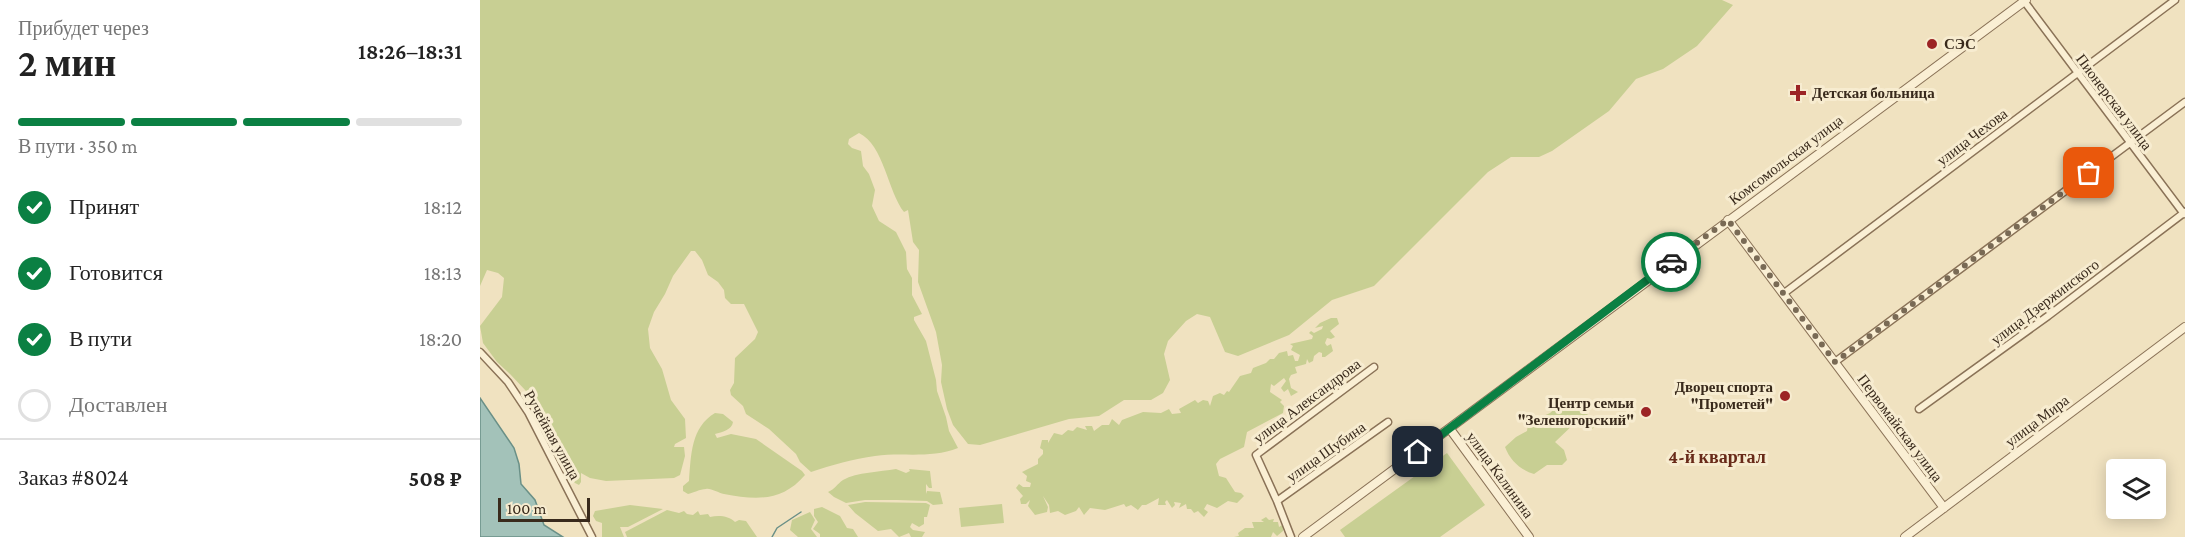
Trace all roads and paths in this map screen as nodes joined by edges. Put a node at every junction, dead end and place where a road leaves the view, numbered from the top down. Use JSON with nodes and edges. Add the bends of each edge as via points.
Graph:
{"nodes":[{"id":1,"x":2175,"y":0,"type":"edge"},
{"id":2,"x":2025,"y":1,"type":"edge"},
{"id":3,"x":2078,"y":73,"type":"junction"},
{"id":4,"x":2185,"y":102,"type":"edge"},
{"id":5,"x":2130,"y":143,"type":"junction"},
{"id":6,"x":2184,"y":214,"type":"edge"},
{"id":7,"x":1728,"y":220,"type":"junction"},
{"id":8,"x":1783,"y":294,"type":"junction"},
{"id":9,"x":2185,"y":327,"type":"edge"},
{"id":10,"x":480,"y":352,"type":"edge"},
{"id":11,"x":1835,"y":362,"type":"junction"},
{"id":12,"x":1374,"y":367,"type":"dead end"},
{"id":13,"x":1919,"y":409,"type":"dead end"},
{"id":14,"x":1388,"y":422,"type":"dead end"},
{"id":15,"x":1450,"y":429,"type":"junction"},
{"id":16,"x":1277,"y":501,"type":"junction"},
{"id":17,"x":1944,"y":508,"type":"junction"},
{"id":18,"x":592,"y":537,"type":"edge"},
{"id":19,"x":1291,"y":537,"type":"edge"},
{"id":20,"x":1303,"y":537,"type":"edge"},
{"id":21,"x":1529,"y":537,"type":"edge"},
{"id":22,"x":1905,"y":537,"type":"edge"}],
"edges":[{"from":1,"to":3,"type":"street","name":"улица Чехова"},
{"from":2,"to":3,"type":"street","name":"Пионерская улица"},
{"from":2,"to":7,"type":"street","name":"Комсомольская улица"},
{"from":3,"to":5,"type":"street","name":"Пионерская улица"},
{"from":3,"to":8,"type":"street","name":"улица Чехова"},
{"from":4,"to":5,"type":"street"},
{"from":5,"to":6,"type":"street","name":"Пионерская улица"},
{"from":5,"to":11,"type":"street"},
{"from":6,"to":13,"type":"street","name":"улица Дзержинского"},
{"from":7,"to":8,"type":"street","name":"Первомайская улица"},
{"from":7,"to":15,"type":"street","name":"Комсомольская улица"},
{"from":8,"to":11,"type":"street","name":"Первомайская улица"},
{"from":9,"to":17,"type":"street","name":"улица Мира"},
{"from":10,"to":18,"type":"street","name":"Ручейная улица","via":[[508,382],[528,412]]},
{"from":11,"to":17,"type":"street","name":"Первомайская улица"},
{"from":12,"to":16,"type":"street","name":"улица Александрова","via":[[1256,455]]},
{"from":14,"to":16,"type":"street","name":"улица Шубина"},
{"from":15,"to":20,"type":"street","name":"Комсомольская улица"},
{"from":15,"to":21,"type":"street","name":"улица Калинина"},
{"from":16,"to":19,"type":"street"},
{"from":17,"to":22,"type":"street","name":"улица Мира"}]}
